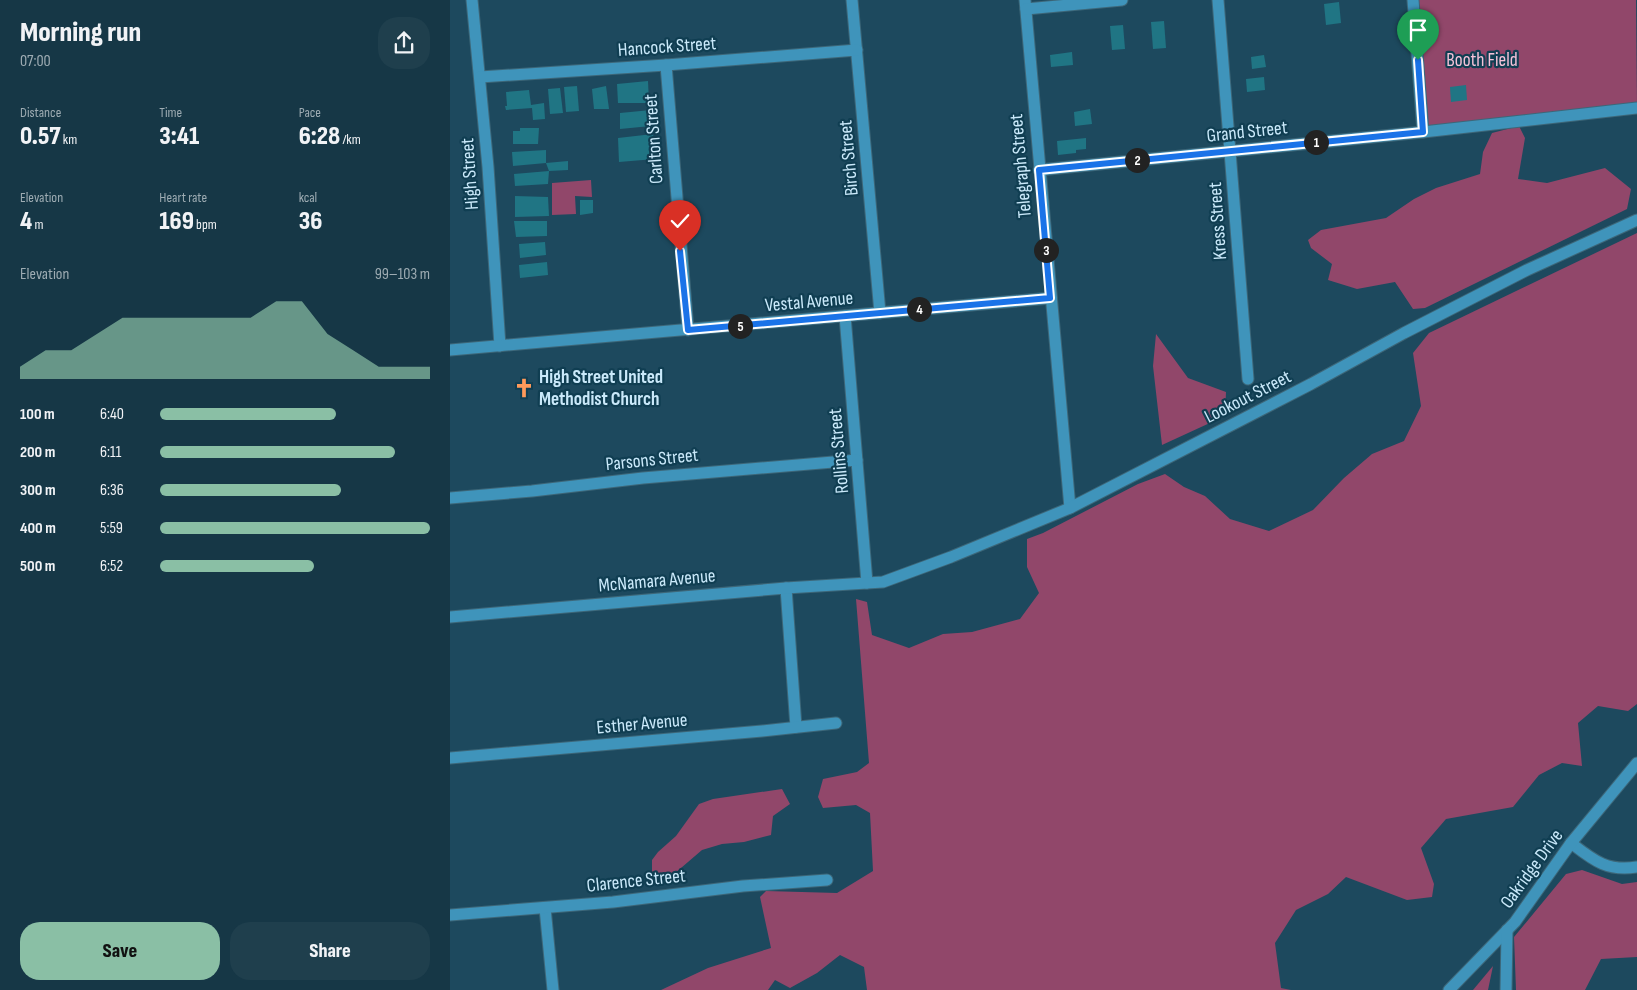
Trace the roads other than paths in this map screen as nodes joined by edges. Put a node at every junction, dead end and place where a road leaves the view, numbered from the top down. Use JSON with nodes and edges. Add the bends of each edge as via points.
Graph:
{"nodes":[{"id":1,"x":472,"y":0,"type":"edge"},
{"id":2,"x":852,"y":0,"type":"edge"},
{"id":3,"x":1122,"y":0,"type":"edge"},
{"id":4,"x":1218,"y":0,"type":"edge"},
{"id":5,"x":1413,"y":0,"type":"edge"},
{"id":6,"x":1026,"y":5,"type":"edge"},
{"id":7,"x":857,"y":50,"type":"junction"},
{"id":8,"x":666,"y":65,"type":"junction"},
{"id":9,"x":480,"y":77,"type":"junction"},
{"id":10,"x":1637,"y":108,"type":"edge"},
{"id":11,"x":1423,"y":132,"type":"junction"},
{"id":12,"x":1230,"y":151,"type":"junction"},
{"id":13,"x":1039,"y":170,"type":"junction"},
{"id":14,"x":1637,"y":220,"type":"edge"},
{"id":15,"x":1050,"y":298,"type":"junction"},
{"id":16,"x":880,"y":313,"type":"junction"},
{"id":17,"x":845,"y":316,"type":"junction"},
{"id":18,"x":688,"y":330,"type":"junction"},
{"id":19,"x":500,"y":346,"type":"junction"},
{"id":20,"x":450,"y":350,"type":"edge"},
{"id":21,"x":1248,"y":379,"type":"dead end"},
{"id":22,"x":857,"y":460,"type":"junction"},
{"id":23,"x":450,"y":498,"type":"edge"},
{"id":24,"x":1070,"y":508,"type":"junction"},
{"id":25,"x":867,"y":584,"type":"junction"},
{"id":26,"x":786,"y":588,"type":"junction"},
{"id":27,"x":450,"y":617,"type":"edge"},
{"id":28,"x":836,"y":723,"type":"dead end"},
{"id":29,"x":796,"y":727,"type":"junction"},
{"id":30,"x":450,"y":758,"type":"edge"},
{"id":31,"x":1637,"y":763,"type":"edge"},
{"id":32,"x":1571,"y":843,"type":"junction"},
{"id":33,"x":1637,"y":867,"type":"edge"},
{"id":34,"x":826,"y":880,"type":"dead end"},
{"id":35,"x":545,"y":908,"type":"junction"},
{"id":36,"x":450,"y":915,"type":"edge"},
{"id":37,"x":1507,"y":930,"type":"junction"},
{"id":38,"x":553,"y":990,"type":"edge"},
{"id":39,"x":1449,"y":990,"type":"edge"},
{"id":40,"x":1506,"y":990,"type":"edge"}],
"edges":[{"from":1,"to":9,"type":"street","name":"High Street"},
{"from":2,"to":7,"type":"street","name":"Birch Street"},
{"from":3,"to":6,"type":"street"},
{"from":4,"to":12,"type":"street","name":"Kress Street"},
{"from":5,"to":11,"type":"street"},
{"from":6,"to":13,"type":"street","name":"Telegraph Street"},
{"from":7,"to":8,"type":"street","name":"Hancock Street"},
{"from":7,"to":16,"type":"street","name":"Birch Street"},
{"from":8,"to":9,"type":"street","name":"Hancock Street"},
{"from":8,"to":18,"type":"street","name":"Carlton Street"},
{"from":9,"to":19,"type":"street","name":"High Street"},
{"from":10,"to":11,"type":"street","name":"Grand Street"},
{"from":11,"to":12,"type":"street","name":"Grand Street"},
{"from":12,"to":13,"type":"street","name":"Grand Street"},
{"from":12,"to":21,"type":"street","name":"Kress Street"},
{"from":13,"to":15,"type":"street","name":"Telegraph Street"},
{"from":14,"to":24,"type":"street","name":"Lookout Street","via":[[1527,270]]},
{"from":15,"to":16,"type":"street","name":"Vestal Avenue"},
{"from":15,"to":24,"type":"street","name":"Telegraph Street"},
{"from":16,"to":17,"type":"street","name":"Vestal Avenue"},
{"from":17,"to":18,"type":"street","name":"Vestal Avenue"},
{"from":17,"to":22,"type":"street","name":"Rollins Street"},
{"from":18,"to":19,"type":"street","name":"Vestal Avenue"},
{"from":19,"to":20,"type":"street","name":"Vestal Avenue"},
{"from":22,"to":23,"type":"street","name":"Parsons Street"},
{"from":22,"to":25,"type":"street","name":"Rollins Street"},
{"from":24,"to":25,"type":"street","name":"Lookout Street","via":[[951,557],[883,582]]},
{"from":25,"to":26,"type":"street","name":"McNamara Avenue"},
{"from":26,"to":27,"type":"street","name":"McNamara Avenue"},
{"from":26,"to":29,"type":"street"},
{"from":28,"to":29,"type":"street","name":"Esther Avenue"},
{"from":29,"to":30,"type":"street","name":"Esther Avenue"},
{"from":31,"to":32,"type":"street","name":"Oakridge Drive"},
{"from":32,"to":33,"type":"street","via":[[1589,857],[1612,868]]},
{"from":32,"to":37,"type":"street","name":"Oakridge Drive"},
{"from":34,"to":35,"type":"street","name":"Clarence Street"},
{"from":35,"to":36,"type":"street","name":"Clarence Street"},
{"from":35,"to":38,"type":"street"},
{"from":37,"to":39,"type":"street","name":"Oakridge Drive"},
{"from":37,"to":40,"type":"street"}]}
